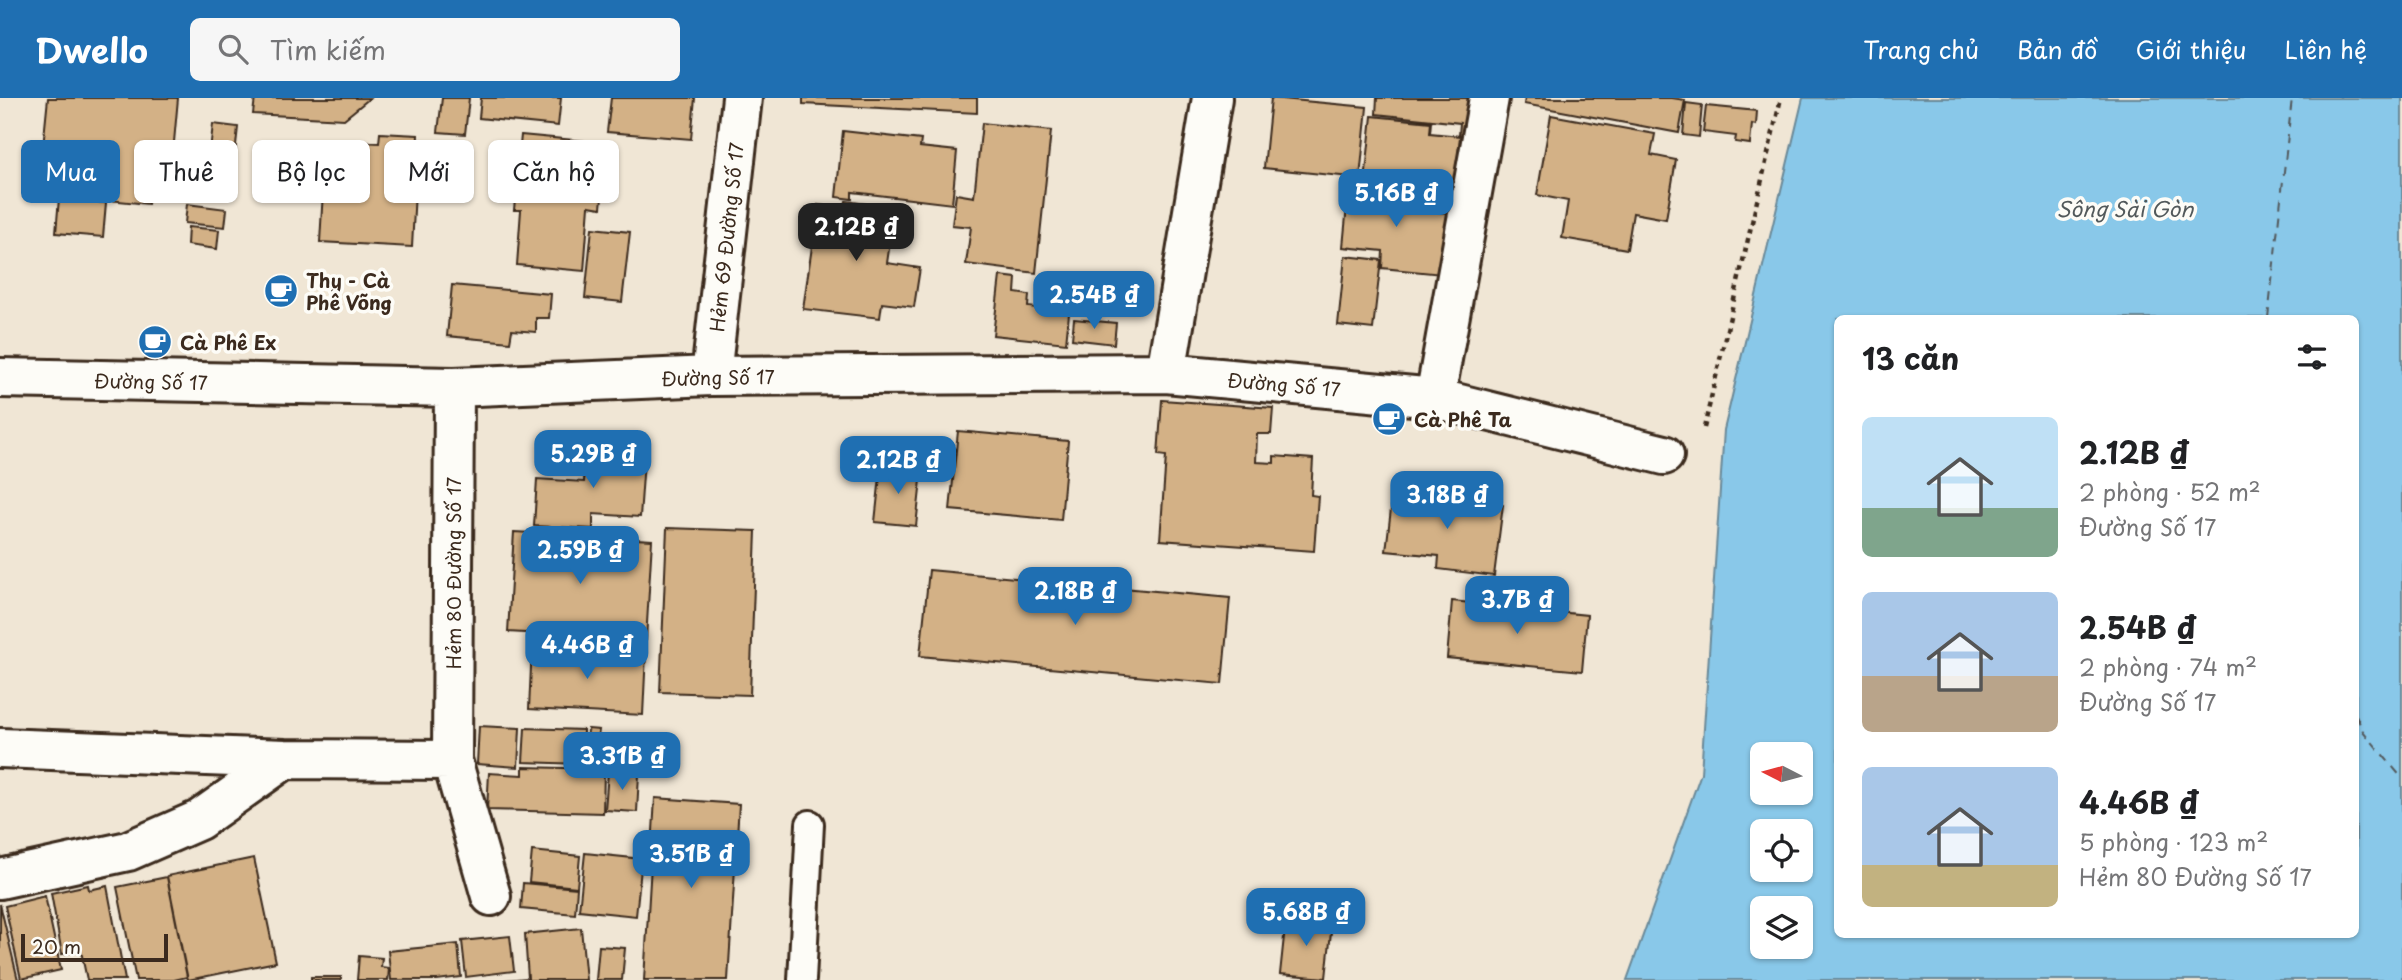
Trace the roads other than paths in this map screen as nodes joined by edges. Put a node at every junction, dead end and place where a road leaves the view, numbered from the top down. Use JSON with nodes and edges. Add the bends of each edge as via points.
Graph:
{"nodes":[{"id":1,"x":742,"y":98,"type":"edge"},
{"id":2,"x":1212,"y":98,"type":"edge"},
{"id":3,"x":1489,"y":98,"type":"edge"},
{"id":4,"x":1166,"y":373,"type":"junction"},
{"id":5,"x":711,"y":376,"type":"junction"},
{"id":6,"x":0,"y":378,"type":"edge"},
{"id":7,"x":454,"y":387,"type":"junction"},
{"id":8,"x":1435,"y":398,"type":"junction"},
{"id":9,"x":1664,"y":455,"type":"dead end"},
{"id":10,"x":0,"y":748,"type":"edge"},
{"id":11,"x":285,"y":759,"type":"junction"},
{"id":12,"x":452,"y":760,"type":"junction"},
{"id":13,"x":810,"y":824,"type":"dead end"},
{"id":14,"x":0,"y":879,"type":"edge"},
{"id":15,"x":491,"y":895,"type":"dead end"},
{"id":16,"x":802,"y":980,"type":"edge"}],
"edges":[{"from":1,"to":5,"type":"street","name":"Hẻm 69 Đường Số 17"},
{"from":2,"to":4,"type":"street"},
{"from":3,"to":8,"type":"street"},
{"from":4,"to":5,"type":"street","name":"Đường Số 17"},
{"from":4,"to":8,"type":"street","name":"Đường Số 17"},
{"from":5,"to":7,"type":"street","name":"Đường Số 17"},
{"from":6,"to":7,"type":"street","name":"Đường Số 17"},
{"from":7,"to":12,"type":"street","name":"Hẻm 80 Đường Số 17"},
{"from":8,"to":9,"type":"street","name":"Đường Số 17"},
{"from":10,"to":11,"type":"street"},
{"from":11,"to":12,"type":"street"},
{"from":11,"to":14,"type":"street","via":[[199,820],[128,851]]},
{"from":12,"to":15,"type":"street","name":"Hẻm 80 Đường Số 17"},
{"from":13,"to":16,"type":"lane"}]}
